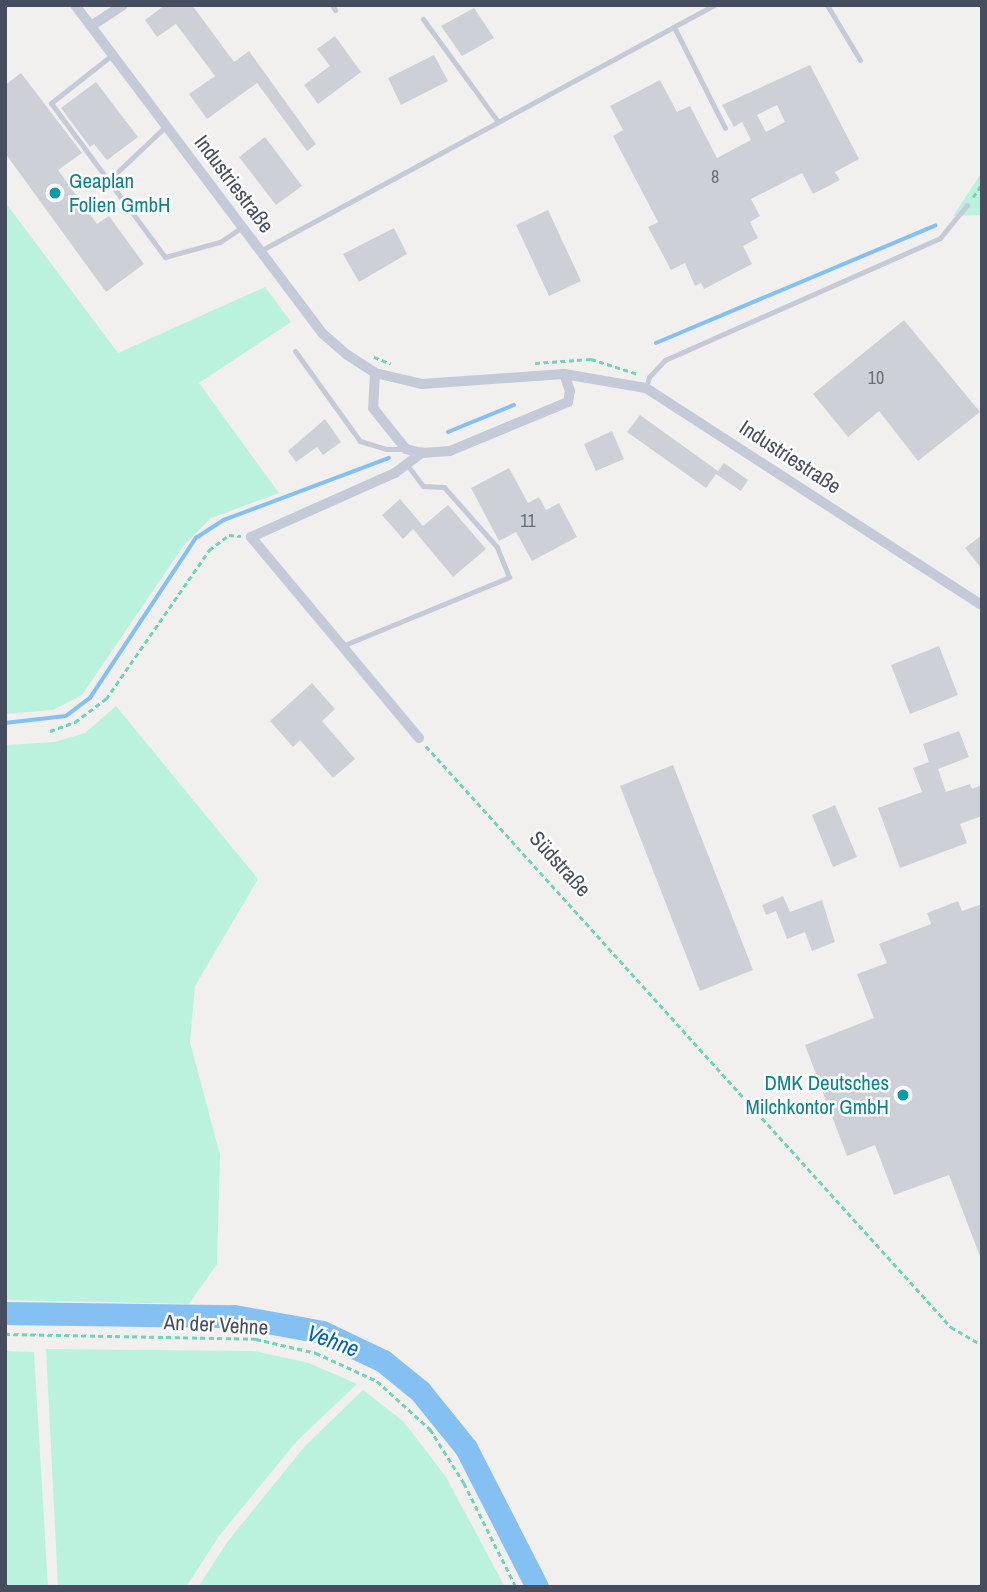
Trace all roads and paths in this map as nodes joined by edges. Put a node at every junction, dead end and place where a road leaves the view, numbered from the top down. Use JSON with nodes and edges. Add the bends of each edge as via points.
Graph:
{"nodes":[{"id":1,"x":75,"y":5,"type":"edge"},
{"id":2,"x":123,"y":5,"type":"edge"},
{"id":3,"x":714,"y":5,"type":"edge"},
{"id":4,"x":827,"y":5,"type":"edge"},
{"id":5,"x":423,"y":19,"type":"dead end"},
{"id":6,"x":91,"y":26,"type":"junction"},
{"id":7,"x":674,"y":27,"type":"junction"},
{"id":8,"x":112,"y":55,"type":"junction"},
{"id":9,"x":860,"y":60,"type":"dead end"},
{"id":10,"x":498,"y":122,"type":"junction"},
{"id":11,"x":166,"y":126,"type":"junction"},
{"id":12,"x":724,"y":128,"type":"dead end"},
{"id":13,"x":108,"y":181,"type":"junction"},
{"id":14,"x":982,"y":184,"type":"edge"},
{"id":15,"x":967,"y":205,"type":"joint"},
{"id":16,"x":242,"y":227,"type":"junction"},
{"id":17,"x":260,"y":251,"type":"junction"},
{"id":18,"x":295,"y":351,"type":"dead end"},
{"id":19,"x":363,"y":353,"type":"dead end"},
{"id":20,"x":531,"y":364,"type":"dead end"},
{"id":21,"x":400,"y":368,"type":"dead end"},
{"id":22,"x":375,"y":373,"type":"junction"},
{"id":23,"x":564,"y":374,"type":"junction"},
{"id":24,"x":647,"y":383,"type":"junction"},
{"id":25,"x":406,"y":450,"type":"junction"},
{"id":26,"x":422,"y":453,"type":"junction"},
{"id":27,"x":407,"y":464,"type":"junction"},
{"id":28,"x":251,"y":537,"type":"junction"},
{"id":29,"x":982,"y":605,"type":"edge"},
{"id":30,"x":342,"y":646,"type":"junction"},
{"id":31,"x":50,"y":732,"type":"dead end"},
{"id":32,"x":419,"y":738,"type":"joint"},
{"id":33,"x":5,"y":1334,"type":"edge"},
{"id":34,"x":982,"y":1345,"type":"edge"},
{"id":35,"x":516,"y":1587,"type":"edge"}],
"edges":[{"from":1,"to":6,"type":"street","name":"Industriestraße"},
{"from":2,"to":6,"type":"street"},
{"from":3,"to":7,"type":"lane"},
{"from":4,"to":9,"type":"lane"},
{"from":5,"to":10,"type":"lane"},
{"from":6,"to":8,"type":"street","name":"Industriestraße"},
{"from":7,"to":10,"type":"lane"},
{"from":7,"to":12,"type":"lane"},
{"from":8,"to":11,"type":"street","name":"Industriestraße"},
{"from":8,"to":13,"type":"lane","via":[[51,103]]},
{"from":10,"to":17,"type":"lane"},
{"from":11,"to":13,"type":"lane"},
{"from":11,"to":16,"type":"street","name":"Industriestraße"},
{"from":13,"to":16,"type":"lane","via":[[165,257],[220,242]]},
{"from":14,"to":15,"type":"path"},
{"from":15,"to":24,"type":"lane","via":[[940,238],[665,360]]},
{"from":16,"to":17,"type":"street","name":"Industriestraße"},
{"from":17,"to":22,"type":"street","name":"Industriestraße","via":[[322,334]]},
{"from":18,"to":25,"type":"lane","via":[[360,441]]},
{"from":19,"to":21,"type":"path"},
{"from":20,"to":24,"type":"path","via":[[590,359]]},
{"from":22,"to":23,"type":"street","name":"Industriestraße","via":[[422,384],[460,385]]},
{"from":22,"to":25,"type":"street","via":[[373,408]]},
{"from":23,"to":24,"type":"street","name":"Industriestraße"},
{"from":23,"to":26,"type":"street","via":[[570,391],[568,402],[450,451]]},
{"from":24,"to":29,"type":"street","name":"Industriestraße"},
{"from":25,"to":26,"type":"street"},
{"from":26,"to":27,"type":"street"},
{"from":27,"to":28,"type":"street"},
{"from":27,"to":30,"type":"lane","via":[[423,486],[444,487],[497,547],[509,577]]},
{"from":28,"to":30,"type":"street"},
{"from":28,"to":31,"type":"path","via":[[229,535],[209,550],[106,699],[75,722]]},
{"from":30,"to":32,"type":"street"},
{"from":32,"to":34,"type":"path","name":"Südstraße","via":[[951,1327]]},
{"from":33,"to":35,"type":"path","name":"An der Vehne","via":[[256,1339],[316,1353],[377,1381],[430,1430],[464,1483]]}]}
